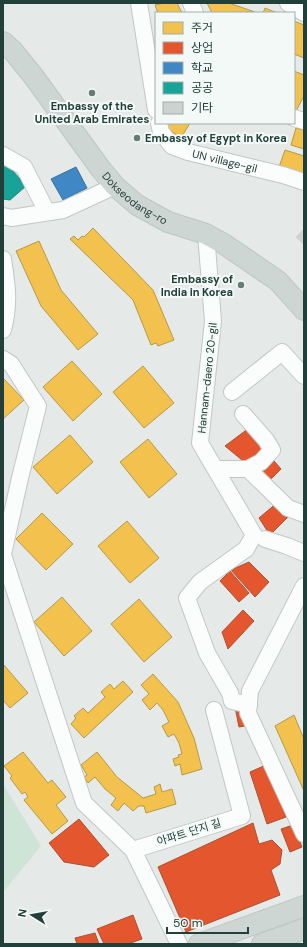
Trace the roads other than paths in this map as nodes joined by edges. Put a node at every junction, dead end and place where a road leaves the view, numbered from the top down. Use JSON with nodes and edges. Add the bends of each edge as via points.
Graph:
{"nodes":[{"id":1,"x":138,"y":3,"type":"edge"},
{"id":2,"x":288,"y":3,"type":"edge"},
{"id":3,"x":304,"y":13,"type":"edge"},
{"id":4,"x":3,"y":42,"type":"edge"},
{"id":5,"x":155,"y":104,"type":"edge"},
{"id":6,"x":159,"y":124,"type":"edge"},
{"id":7,"x":3,"y":155,"type":"edge"},
{"id":8,"x":304,"y":182,"type":"edge"},
{"id":9,"x":115,"y":186,"type":"junction"},
{"id":10,"x":48,"y":212,"type":"junction"},
{"id":11,"x":3,"y":216,"type":"edge"},
{"id":12,"x":206,"y":234,"type":"junction"},
{"id":13,"x":3,"y":258,"type":"edge"},
{"id":14,"x":304,"y":310,"type":"edge"},
{"id":15,"x":3,"y":330,"type":"edge"},
{"id":16,"x":3,"y":359,"type":"edge"},
{"id":17,"x":304,"y":376,"type":"edge"},
{"id":18,"x":232,"y":392,"type":"dead end"},
{"id":19,"x":242,"y":414,"type":"dead end"},
{"id":20,"x":216,"y":469,"type":"junction"},
{"id":21,"x":248,"y":469,"type":"junction"},
{"id":22,"x":304,"y":514,"type":"edge"},
{"id":23,"x":265,"y":539,"type":"dead end"},
{"id":24,"x":3,"y":554,"type":"edge"},
{"id":25,"x":304,"y":554,"type":"edge"},
{"id":26,"x":302,"y":596,"type":"edge"},
{"id":27,"x":249,"y":705,"type":"junction"},
{"id":28,"x":214,"y":710,"type":"dead end"},
{"id":29,"x":304,"y":834,"type":"edge"},
{"id":30,"x":133,"y":850,"type":"junction"},
{"id":31,"x":304,"y":906,"type":"edge"},
{"id":32,"x":304,"y":917,"type":"edge"},
{"id":33,"x":304,"y":929,"type":"edge"},
{"id":34,"x":179,"y":944,"type":"edge"},
{"id":35,"x":199,"y":944,"type":"edge"},
{"id":36,"x":228,"y":944,"type":"edge"},
{"id":37,"x":262,"y":944,"type":"edge"}],
"edges":[{"from":1,"to":5,"type":"street"},
{"from":2,"to":3,"type":"street"},
{"from":4,"to":9,"type":"main road","name":"Dokseodang-ro","via":[[14,51]]},
{"from":6,"to":8,"type":"street","name":"UN village-gil","via":[[161,132],[172,146]]},
{"from":7,"to":10,"type":"street","via":[[24,167]]},
{"from":9,"to":10,"type":"street","via":[[64,210]]},
{"from":9,"to":12,"type":"main road","name":"Dokseodang-ro","via":[[137,205],[168,222]]},
{"from":10,"to":11,"type":"street","via":[[11,218]]},
{"from":12,"to":14,"type":"main road","name":"Dokseodang-ro","via":[[278,281]]},
{"from":12,"to":20,"type":"street","name":"Hannam-daero 20-gil","via":[[213,321],[200,443]]},
{"from":13,"to":15,"type":"street","via":[[7,285],[7,314]]},
{"from":16,"to":24,"type":"street","via":[[11,364],[38,406]]},
{"from":17,"to":18,"type":"street","via":[[282,352]]},
{"from":19,"to":21,"type":"street","via":[[272,450]]},
{"from":20,"to":21,"type":"street"},
{"from":20,"to":27,"type":"street","name":"Hannam-daero 20-gil","via":[[254,535],[246,549],[200,582],[187,598],[207,653],[232,701]]},
{"from":21,"to":22,"type":"street","via":[[288,508]]},
{"from":23,"to":25,"type":"street"},
{"from":24,"to":30,"type":"street","via":[[84,803]]},
{"from":26,"to":27,"type":"street","via":[[250,691]]},
{"from":27,"to":29,"type":"street","via":[[248,713]]},
{"from":28,"to":30,"type":"street","name":"아파트 단지 길","via":[[242,816]]},
{"from":30,"to":34,"type":"street"},
{"from":31,"to":35,"type":"main road"},
{"from":32,"to":36,"type":"main road"},
{"from":33,"to":37,"type":"main road"}]}
